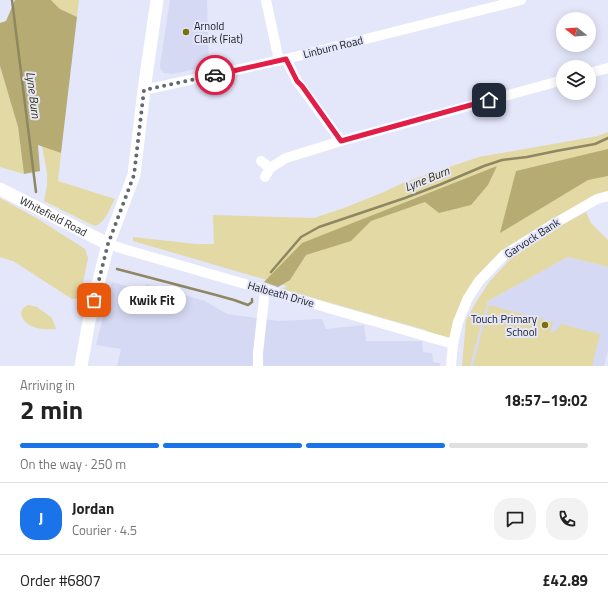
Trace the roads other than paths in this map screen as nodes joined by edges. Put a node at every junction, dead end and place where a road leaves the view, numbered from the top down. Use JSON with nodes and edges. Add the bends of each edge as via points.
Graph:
{"nodes":[{"id":1,"x":157,"y":0,"type":"edge"},
{"id":2,"x":266,"y":0,"type":"edge"},
{"id":3,"x":521,"y":0,"type":"edge"},
{"id":4,"x":282,"y":60,"type":"junction"},
{"id":5,"x":608,"y":68,"type":"edge"},
{"id":6,"x":596,"y":71,"type":"edge"},
{"id":7,"x":556,"y":82,"type":"edge"},
{"id":8,"x":144,"y":90,"type":"junction"},
{"id":9,"x":341,"y":141,"type":"junction"},
{"id":10,"x":261,"y":161,"type":"dead end"},
{"id":11,"x":0,"y":189,"type":"edge"},
{"id":12,"x":608,"y":196,"type":"edge"},
{"id":13,"x":108,"y":244,"type":"junction"},
{"id":14,"x":266,"y":290,"type":"junction"},
{"id":15,"x":453,"y":344,"type":"junction"},
{"id":16,"x":81,"y":366,"type":"edge"},
{"id":17,"x":258,"y":366,"type":"edge"},
{"id":18,"x":451,"y":366,"type":"edge"}],
"edges":[{"from":1,"to":8,"type":"main road"},
{"from":2,"to":4,"type":"street"},
{"from":3,"to":4,"type":"street","name":"Linburn Road"},
{"from":4,"to":8,"type":"street","name":"Linburn Road"},
{"from":4,"to":9,"type":"street"},
{"from":5,"to":6,"type":"street"},
{"from":7,"to":9,"type":"street"},
{"from":8,"to":13,"type":"main road","via":[[134,175]]},
{"from":9,"to":10,"type":"street","via":[[286,158],[267,172]]},
{"from":11,"to":13,"type":"main road","name":"Whitefield Road"},
{"from":12,"to":15,"type":"street","name":"Garvock Bank","via":[[597,199],[504,254],[479,281],[468,298],[458,322]]},
{"from":13,"to":14,"type":"street","name":"Halbeath Drive"},
{"from":13,"to":16,"type":"main road"},
{"from":14,"to":15,"type":"street","name":"Halbeath Drive"},
{"from":14,"to":17,"type":"street"},
{"from":15,"to":18,"type":"street","name":"Garvock Bank"}]}
